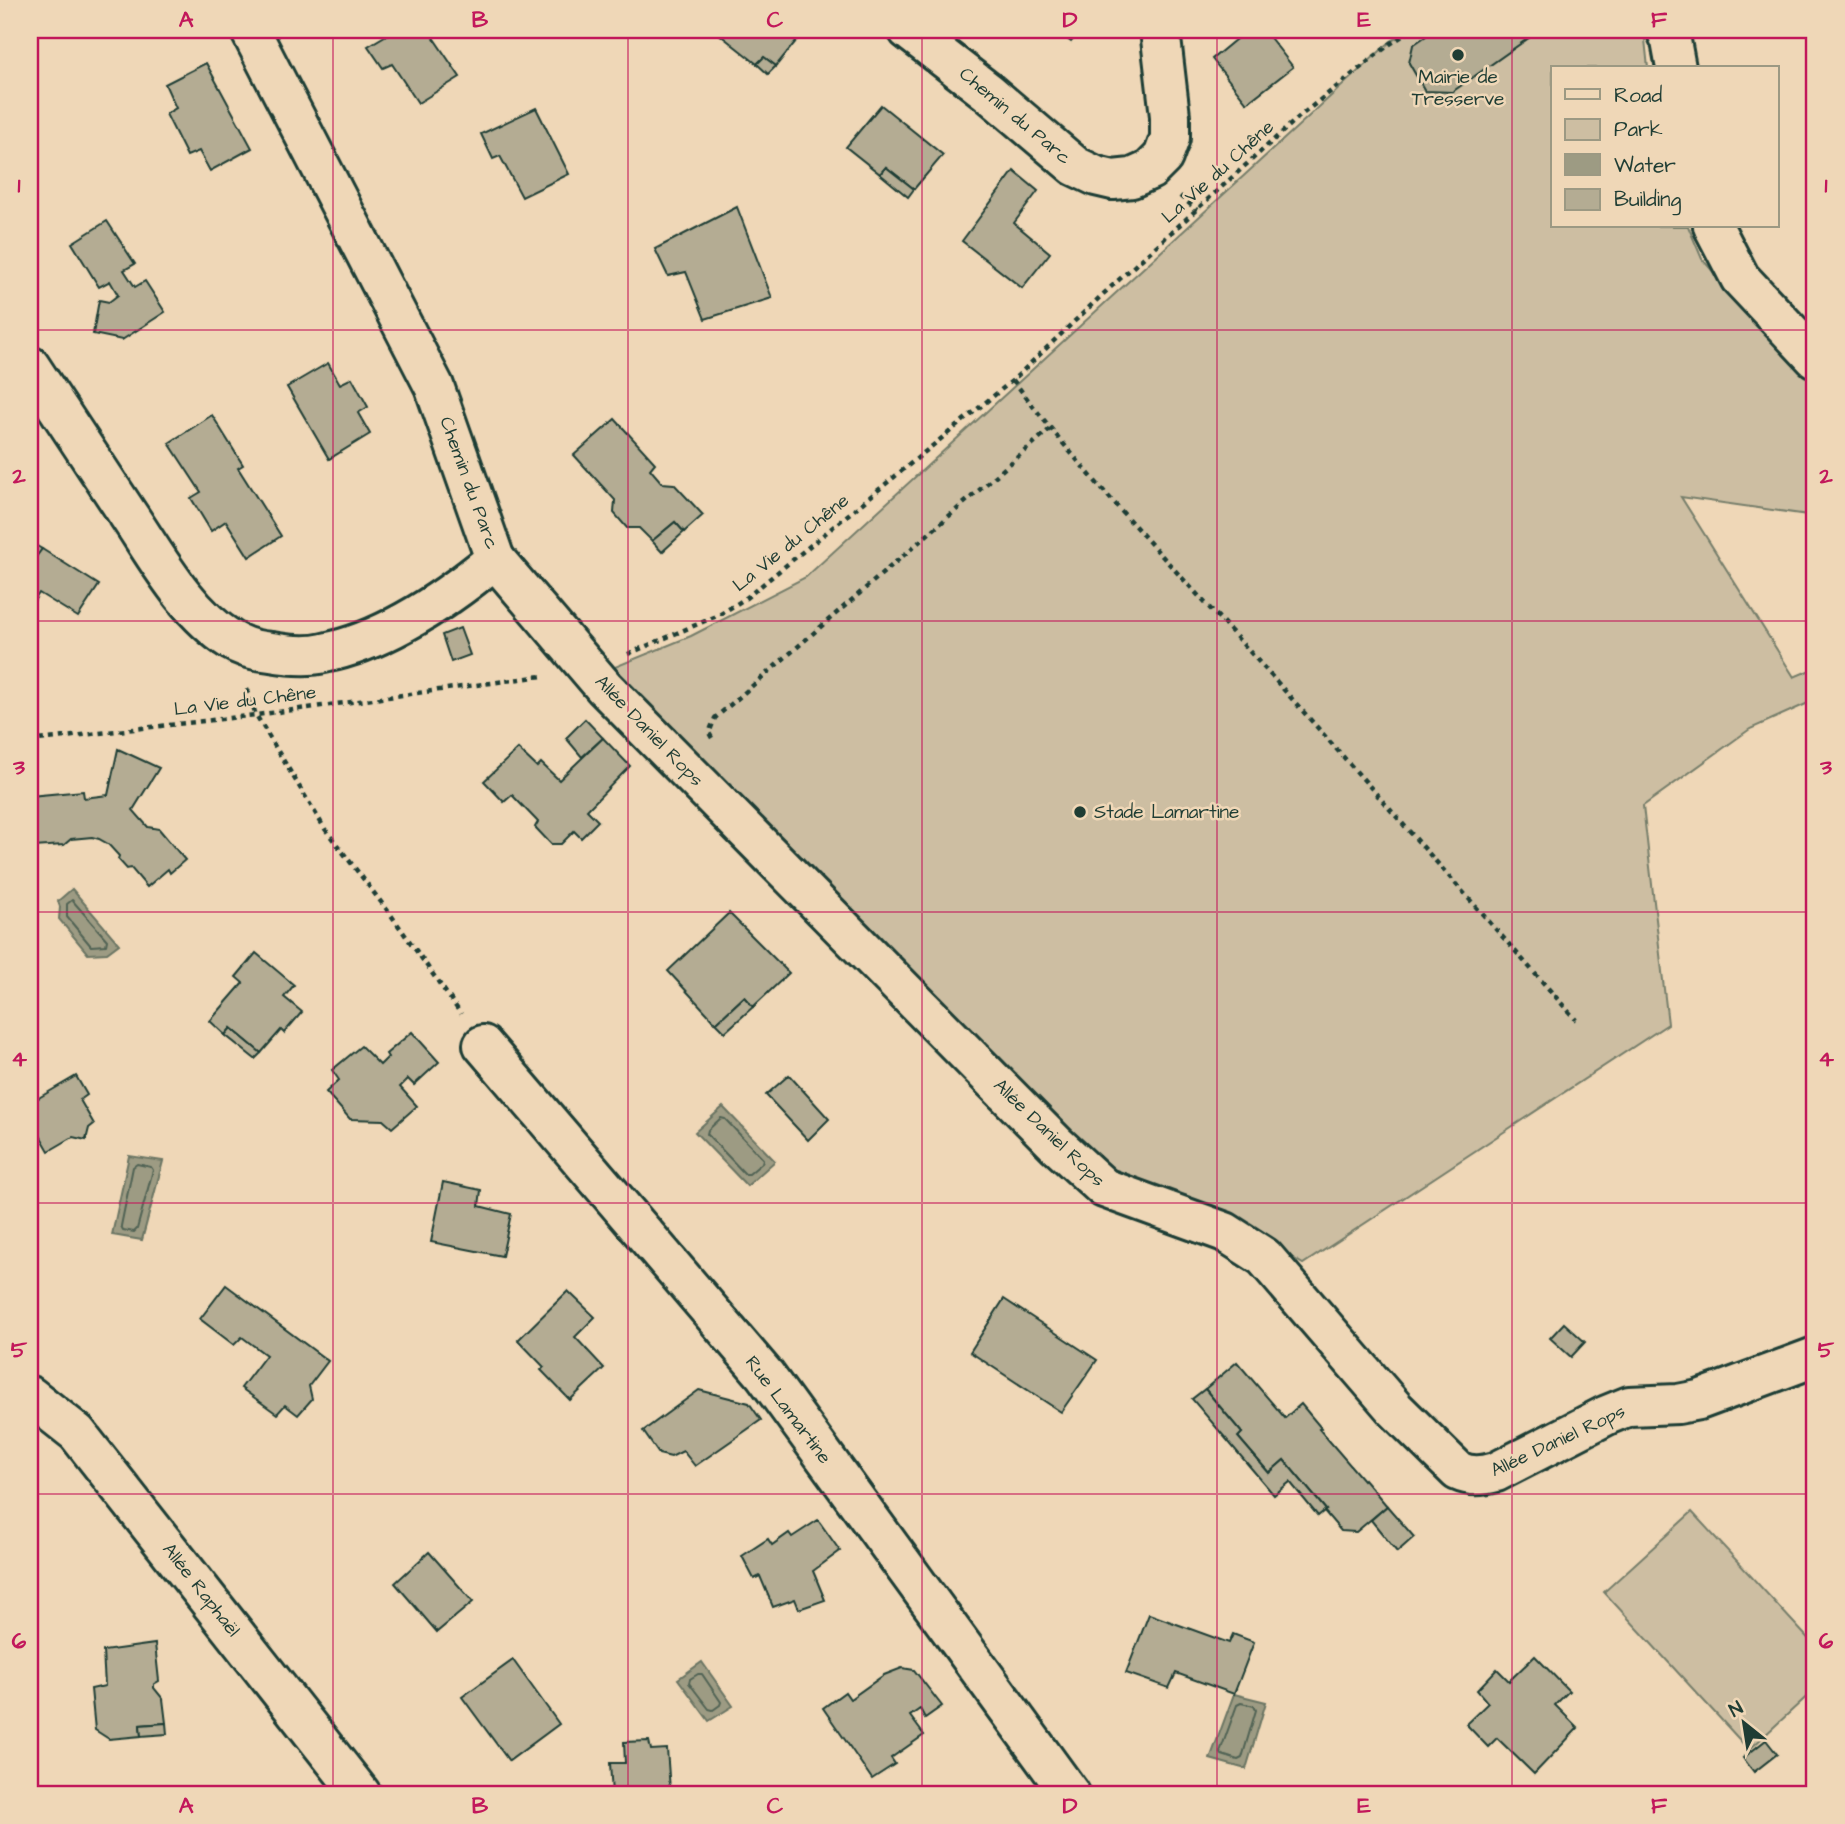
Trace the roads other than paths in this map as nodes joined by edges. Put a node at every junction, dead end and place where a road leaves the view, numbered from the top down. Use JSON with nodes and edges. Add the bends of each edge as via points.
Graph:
{"nodes":[{"id":1,"x":250,"y":30,"type":"edge"},
{"id":2,"x":908,"y":30,"type":"edge"},
{"id":3,"x":1160,"y":30,"type":"edge"},
{"id":4,"x":1666,"y":30,"type":"edge"},
{"id":5,"x":1676,"y":66,"type":"edge"},
{"id":6,"x":1714,"y":228,"type":"edge"},
{"id":7,"x":1815,"y":358,"type":"edge"},
{"id":8,"x":30,"y":366,"type":"edge"},
{"id":9,"x":495,"y":559,"type":"junction"},
{"id":10,"x":483,"y":1045,"type":"road end"},
{"id":11,"x":1815,"y":1357,"type":"edge"},
{"id":12,"x":30,"y":1396,"type":"edge"},
{"id":13,"x":361,"y":1794,"type":"edge"},
{"id":14,"x":1070,"y":1794,"type":"edge"}],
"edges":[{"from":1,"to":9,"type":"street","name":"Chemin du Parc","via":[[434,386]]},
{"from":2,"to":3,"type":"street","name":"Chemin du Parc","via":[[1075,166],[1113,180],[1150,170],[1163,157],[1170,138]]},
{"from":4,"to":5,"type":"street"},
{"from":6,"to":7,"type":"street","via":[[1740,278]]},
{"from":8,"to":9,"type":"street","name":"Chemin du Parc","via":[[172,581],[203,617],[232,641],[284,654],[321,654],[358,645],[418,614]]},
{"from":9,"to":11,"type":"street","name":"Allée Daniel Rops","via":[[604,687],[1048,1135],[1104,1188],[1226,1232],[1264,1257],[1395,1409],[1458,1471],[1487,1475],[1629,1406],[1699,1400]]},
{"from":10,"to":14,"type":"street","name":"Rue Lamartine","via":[[765,1376]]},
{"from":12,"to":13,"type":"street","name":"Allée Raphaël","via":[[77,1433]]}]}
